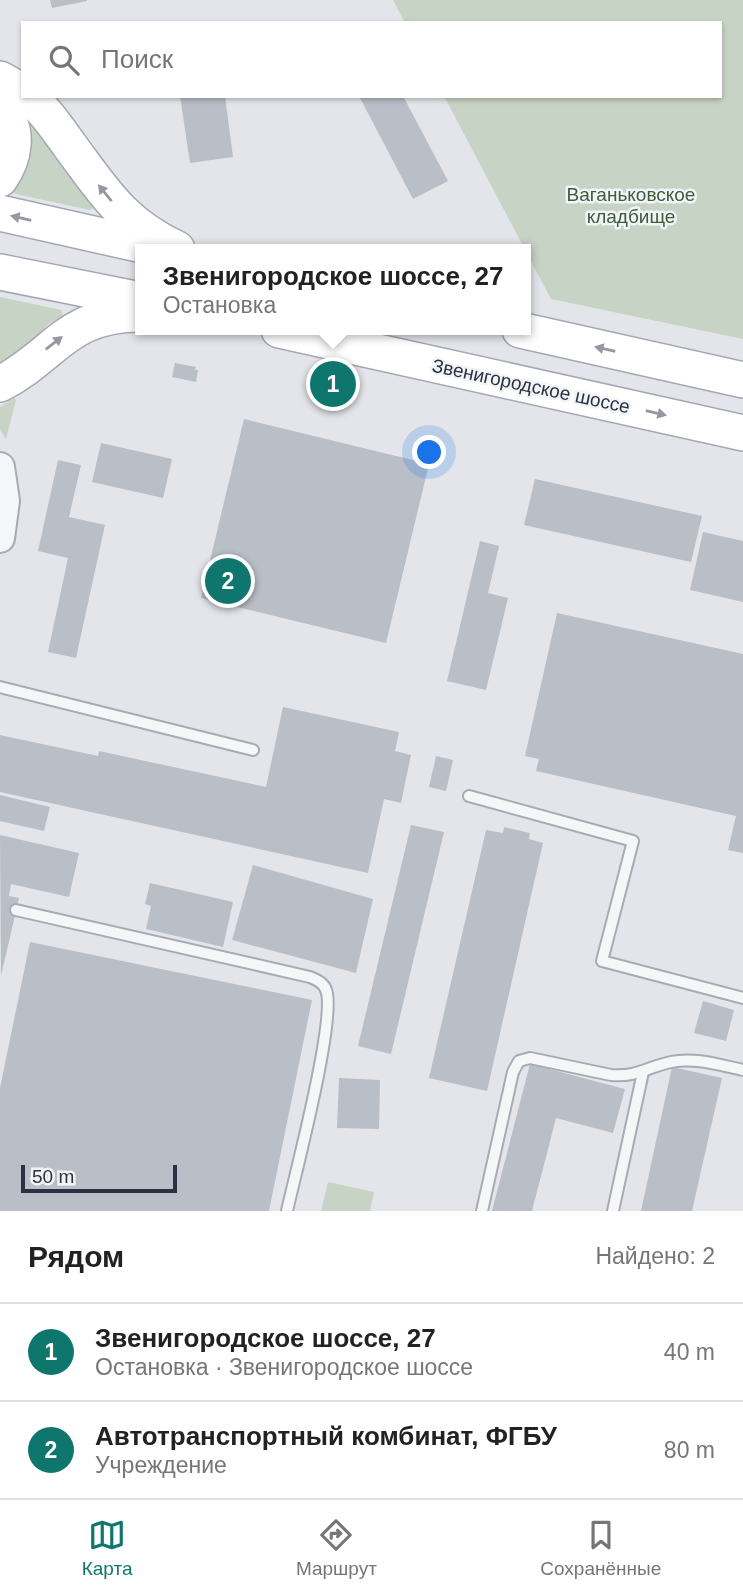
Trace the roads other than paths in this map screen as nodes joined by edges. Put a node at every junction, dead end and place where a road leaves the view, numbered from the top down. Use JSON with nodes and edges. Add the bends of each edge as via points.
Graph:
{"nodes":[{"id":1,"x":0,"y":79,"type":"edge"},
{"id":2,"x":21,"y":91,"type":"edge"},
{"id":3,"x":30,"y":98,"type":"edge"},
{"id":4,"x":0,"y":110,"type":"edge"},
{"id":5,"x":0,"y":179,"type":"edge"},
{"id":6,"x":0,"y":213,"type":"edge"},
{"id":7,"x":138,"y":244,"type":"edge"},
{"id":8,"x":168,"y":244,"type":"edge"},
{"id":9,"x":0,"y":272,"type":"edge"},
{"id":10,"x":135,"y":299,"type":"edge"},
{"id":11,"x":135,"y":315,"type":"edge"},
{"id":12,"x":531,"y":332,"type":"edge"},
{"id":13,"x":302,"y":335,"type":"edge"},
{"id":14,"x":743,"y":380,"type":"edge"},
{"id":15,"x":0,"y":384,"type":"edge"},
{"id":16,"x":743,"y":433,"type":"edge"},
{"id":17,"x":0,"y":467,"type":"edge"},
{"id":18,"x":2,"y":530,"type":"edge"},
{"id":19,"x":0,"y":687,"type":"edge"},
{"id":20,"x":253,"y":750,"type":"dead end"},
{"id":21,"x":469,"y":796,"type":"dead end"},
{"id":22,"x":16,"y":910,"type":"dead end"},
{"id":23,"x":743,"y":998,"type":"edge"},
{"id":24,"x":743,"y":1070,"type":"edge"},
{"id":25,"x":643,"y":1072,"type":"junction"},
{"id":26,"x":286,"y":1211,"type":"edge"},
{"id":27,"x":482,"y":1211,"type":"edge"},
{"id":28,"x":613,"y":1211,"type":"edge"}],
"edges":[{"from":1,"to":2,"type":"main road"},
{"from":8,"to":3,"type":"main road","one_way":true,"via":[[137,227],[119,210]]},
{"from":4,"to":5,"type":"main road","via":[[14,141]]},
{"from":7,"to":6,"type":"main road","one_way":true},
{"from":9,"to":10,"type":"main road"},
{"from":15,"to":11,"type":"main road","one_way":true,"via":[[83,324]]},
{"from":14,"to":12,"type":"main road","one_way":true},
{"from":13,"to":16,"type":"main road","name":"Звенигородское шоссе","one_way":true},
{"from":17,"to":18,"type":"street","via":[[5,501]]},
{"from":19,"to":20,"type":"lane"},
{"from":21,"to":23,"type":"lane","via":[[632,841],[602,961]]},
{"from":22,"to":26,"type":"lane","via":[[321,982],[328,1001],[322,1051]]},
{"from":24,"to":25,"type":"lane","via":[[695,1059]]},
{"from":25,"to":27,"type":"lane","via":[[611,1075],[530,1058],[519,1061]]},
{"from":25,"to":28,"type":"lane"}]}
